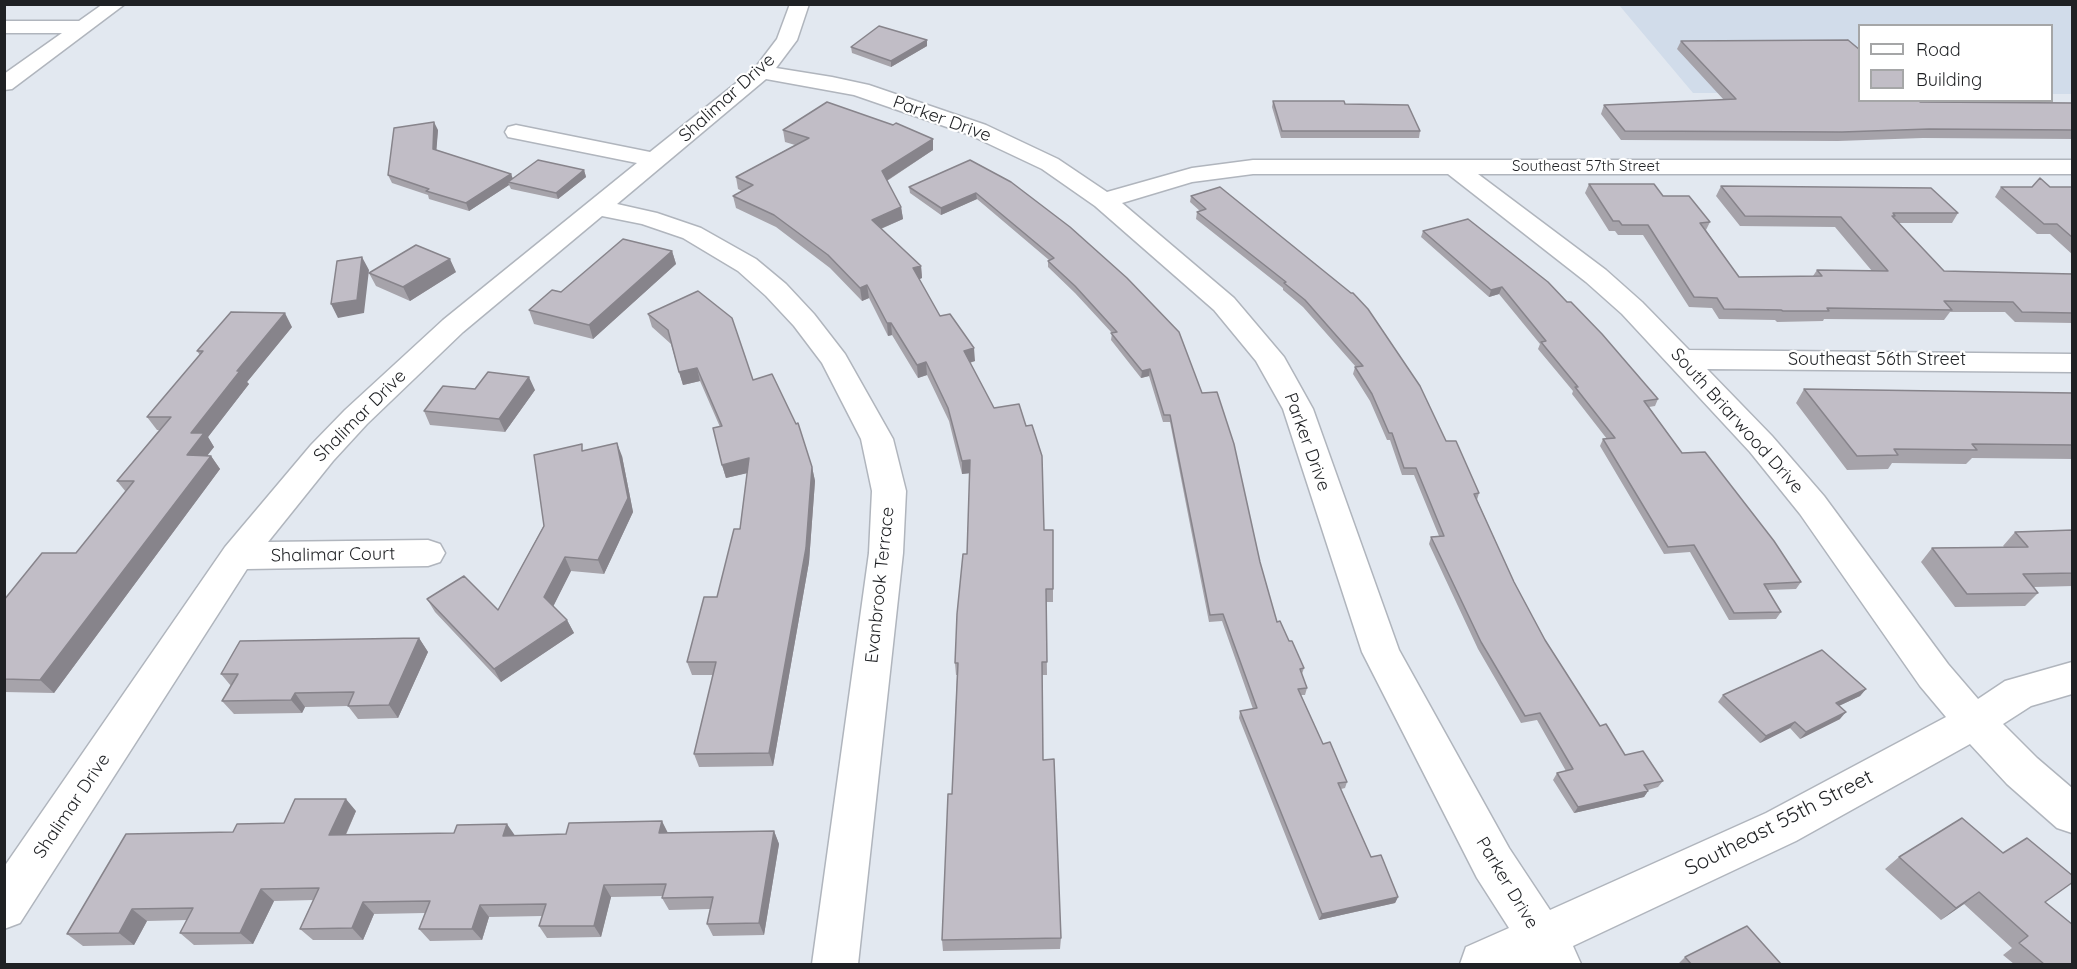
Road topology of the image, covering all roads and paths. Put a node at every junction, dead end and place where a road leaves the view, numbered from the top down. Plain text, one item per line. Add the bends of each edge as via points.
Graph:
1 (116, 4) edge
2 (800, 4) edge
3 (4, 27) edge
4 (85, 27) junction
5 (762, 72) junction
6 (4, 84) edge
7 (516, 132) dead end
8 (656, 160) junction
9 (1452, 166) junction
10 (2073, 167) edge
11 (1104, 201) junction
12 (600, 208) junction
13 (1681, 359) junction
14 (2073, 363) edge
15 (428, 553) dead end
16 (237, 556) junction
17 (2073, 678) edge
18 (1974, 722) junction
19 (2073, 814) edge
20 (4, 908) edge
21 (1549, 952) edge
22 (835, 964) edge
23 (1483, 964) edge

1 - 4 street
2 - 5 street, Shalimar Drive via 787,40
3 - 4 street
4 - 6 street
5 - 8 street, Shalimar Drive
5 - 11 street, Parker Drive via 861,90 978,130 1050,164
7 - 8 street
8 - 12 street, Shalimar Drive
9 - 10 street, Southeast 57th Street
9 - 11 street, Southeast 57th Street via 1277,166 1222,170 1160,183
9 - 13 street, South Briarwood Drive via 1596,276
11 - 21 street, Parker Drive via 1224,304 1269,357 1298,409 1381,652 1493,863
12 - 16 street, Shalimar Drive via 453,326 356,417
12 - 22 street, Evanbrook Terrace via 692,233 747,265 804,320 835,361 878,439 889,491 886,553
13 - 14 street, Southeast 56th Street
13 - 18 street, South Briarwood Drive via 1812,505 1934,675
15 - 16 street, Shalimar Court
16 - 20 street, Shalimar Drive
17 - 18 street, Southeast 55th Street via 2019,693
18 - 19 street, South Briarwood Drive via 2022,771
18 - 21 street, Southeast 55th Street
21 - 23 street, Southeast 55th Street

